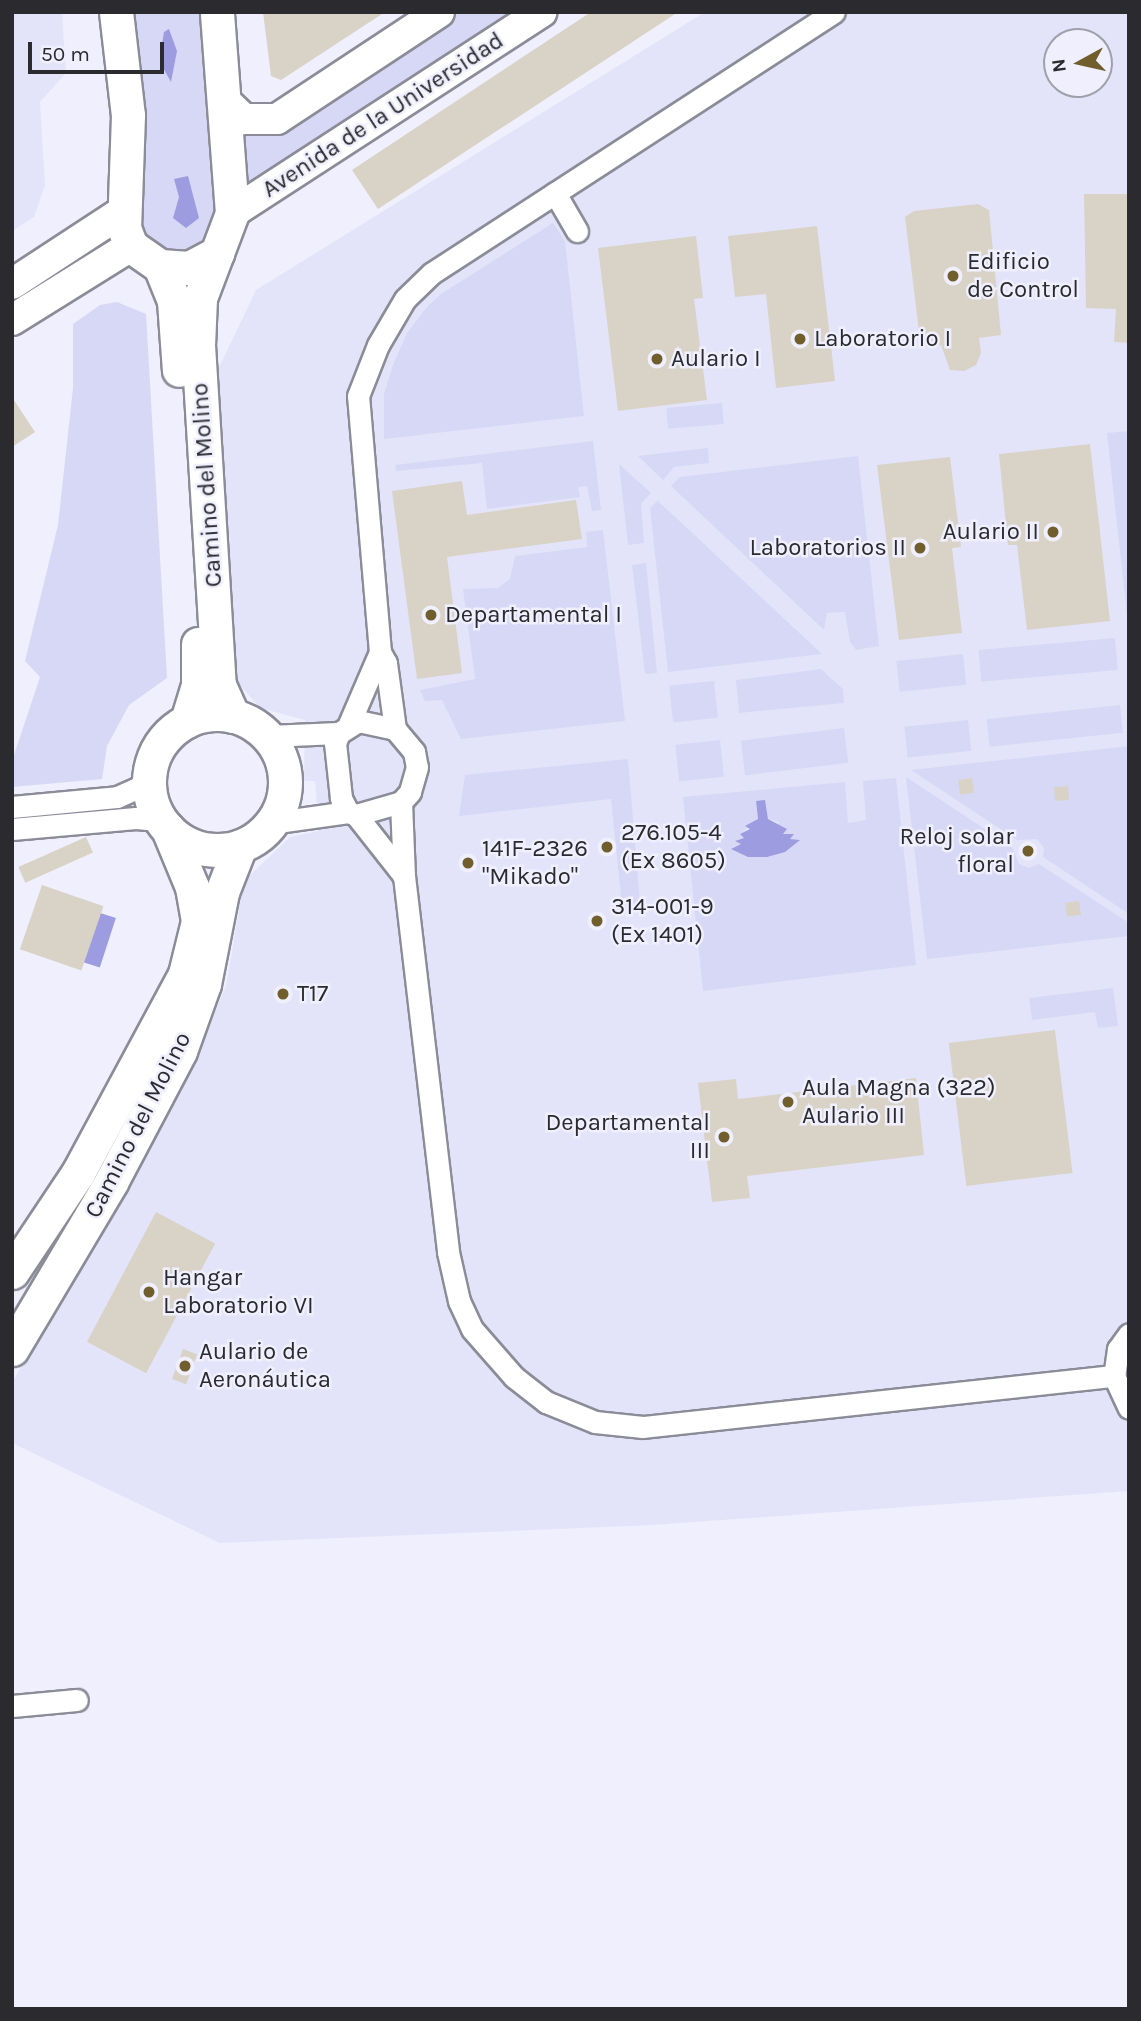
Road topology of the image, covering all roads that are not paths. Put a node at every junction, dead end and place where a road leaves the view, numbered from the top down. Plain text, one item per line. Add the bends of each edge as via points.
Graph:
1 (116, 12) edge
2 (216, 12) edge
3 (439, 12) edge
4 (834, 12) edge
5 (536, 14) edge
6 (223, 99) junction
7 (555, 193) junction
8 (122, 212) junction
9 (232, 214) junction
10 (577, 231) dead end
11 (131, 246) junction
12 (217, 253) junction
13 (160, 266) junction
14 (12, 284) edge
15 (12, 320) edge
16 (380, 652) junction
17 (233, 716) junction
18 (187, 720) junction
19 (344, 729) junction
20 (394, 729) junction
21 (267, 736) junction
22 (149, 775) junction
23 (401, 802) junction
24 (12, 807) edge
25 (352, 813) junction
26 (270, 823) junction
27 (164, 825) junction
28 (12, 829) edge
29 (240, 846) junction
30 (404, 876) junction
31 (12, 1272) edge
32 (1129, 1334) edge
33 (12, 1349) edge
34 (1114, 1376) junction
35 (1129, 1408) edge
36 (77, 1700) dead end
37 (12, 1706) edge

1 - 8 main road via 128,115
2 - 6 main road
3 - 6 main road via 277,119 244,119
4 - 7 street
5 - 9 main road, Avenida de la Universidad
6 - 9 main road
7 - 10 street
7 - 16 street via 432,273 405,299 378,345 358,396
8 - 11 main road
8 - 14 main road
9 - 12 main road, Camino del Molino
11 - 13 main road
11 - 15 main road
12 - 13 main road via 188,268
12 - 17 main road, Camino del Molino via 200,298 198,345 219,685
13 - 18 main road, Camino del Molino via 174,301 195,601 198,686
16 - 19 street
16 - 20 street via 386,663
17 - 18 main road via 210,714
17 - 21 main road
18 - 22 main road via 161,743
19 - 20 street via 358,722
19 - 21 street
19 - 25 street via 335,743 340,784
20 - 23 street via 414,751 417,767 410,792
21 - 26 main road via 284,779 283,795
22 - 24 street via 139,787 117,797
22 - 27 main road via 153,806
23 - 25 street
23 - 30 street
25 - 26 street
25 - 30 street
26 - 29 main road
27 - 28 street via 120,819
27 - 29 main road via 201,848
27 - 31 main road, Camino del Molino via 192,887 198,921 185,974 78,1173
29 - 33 main road, Camino del Molino via 222,892 204,984 180,1051 111,1182
30 - 34 street via 431,1116 459,1301 478,1337 514,1377 546,1402 595,1422 643,1427
32 - 34 street via 1118,1349
34 - 35 street
36 - 37 street

